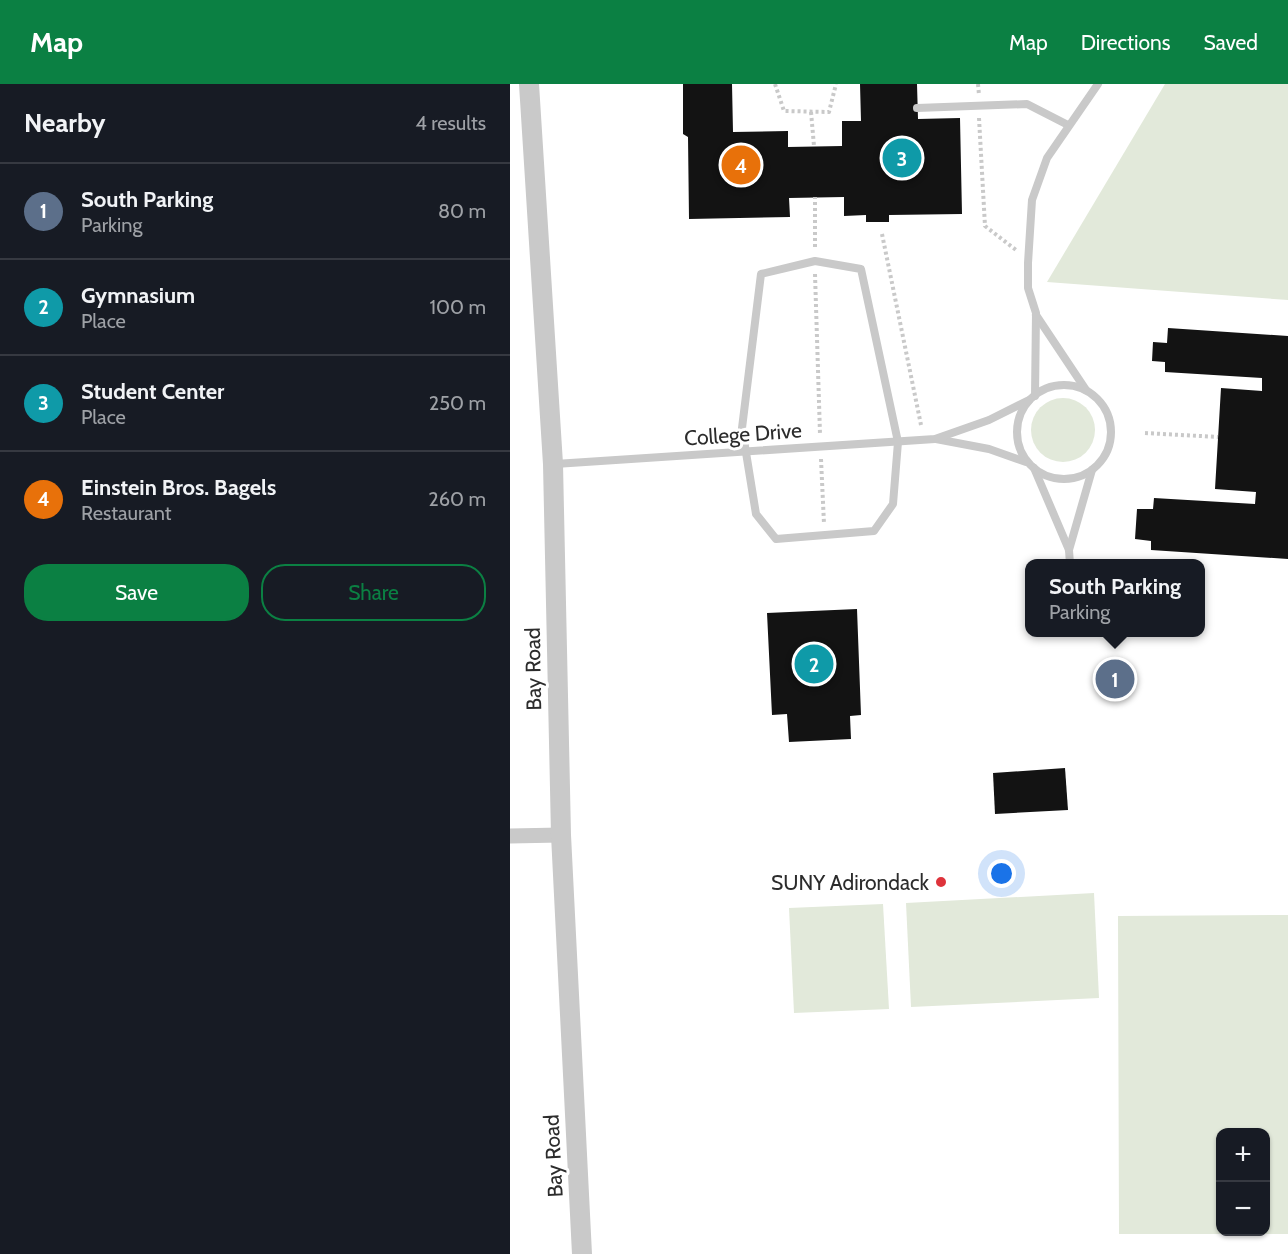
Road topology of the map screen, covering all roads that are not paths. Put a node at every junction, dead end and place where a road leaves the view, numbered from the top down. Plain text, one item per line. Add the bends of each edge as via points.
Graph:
1 (529, 84) edge
2 (1098, 84) edge
3 (917, 108) dead end
4 (1068, 125) junction
5 (1035, 313) junction
6 (1086, 390) junction
7 (1032, 398) junction
8 (935, 439) junction
9 (898, 442) junction
10 (744, 452) junction
11 (553, 464) junction
12 (1031, 465) junction
13 (1092, 470) junction
14 (1069, 550) junction
15 (1070, 559) edge
16 (561, 835) junction
17 (510, 836) edge
18 (582, 1254) edge

1 - 11 street, Bay Road
2 - 4 lane
3 - 4 lane via 1027,104
4 - 5 lane via 1047,158 1032,201 1028,288
5 - 6 lane
5 - 7 lane
6 - 7 lane via 1056,386
6 - 13 lane via 1099,400 1111,428 1110,444
7 - 8 lane via 989,420
7 - 12 lane via 1021,413 1017,428 1018,443
8 - 9 lane, College Drive
8 - 12 lane via 989,449
9 - 10 lane, College Drive
9 - 10 lane via 893,504 874,531 824,537 776,539 756,514
9 - 10 lane via 861,269 815,261 761,274 742,428
10 - 11 lane, College Drive
11 - 16 street, Bay Road
12 - 13 lane via 1047,476 1063,479
12 - 14 lane
13 - 14 lane
14 - 15 lane
16 - 17 street
16 - 18 street, Bay Road

